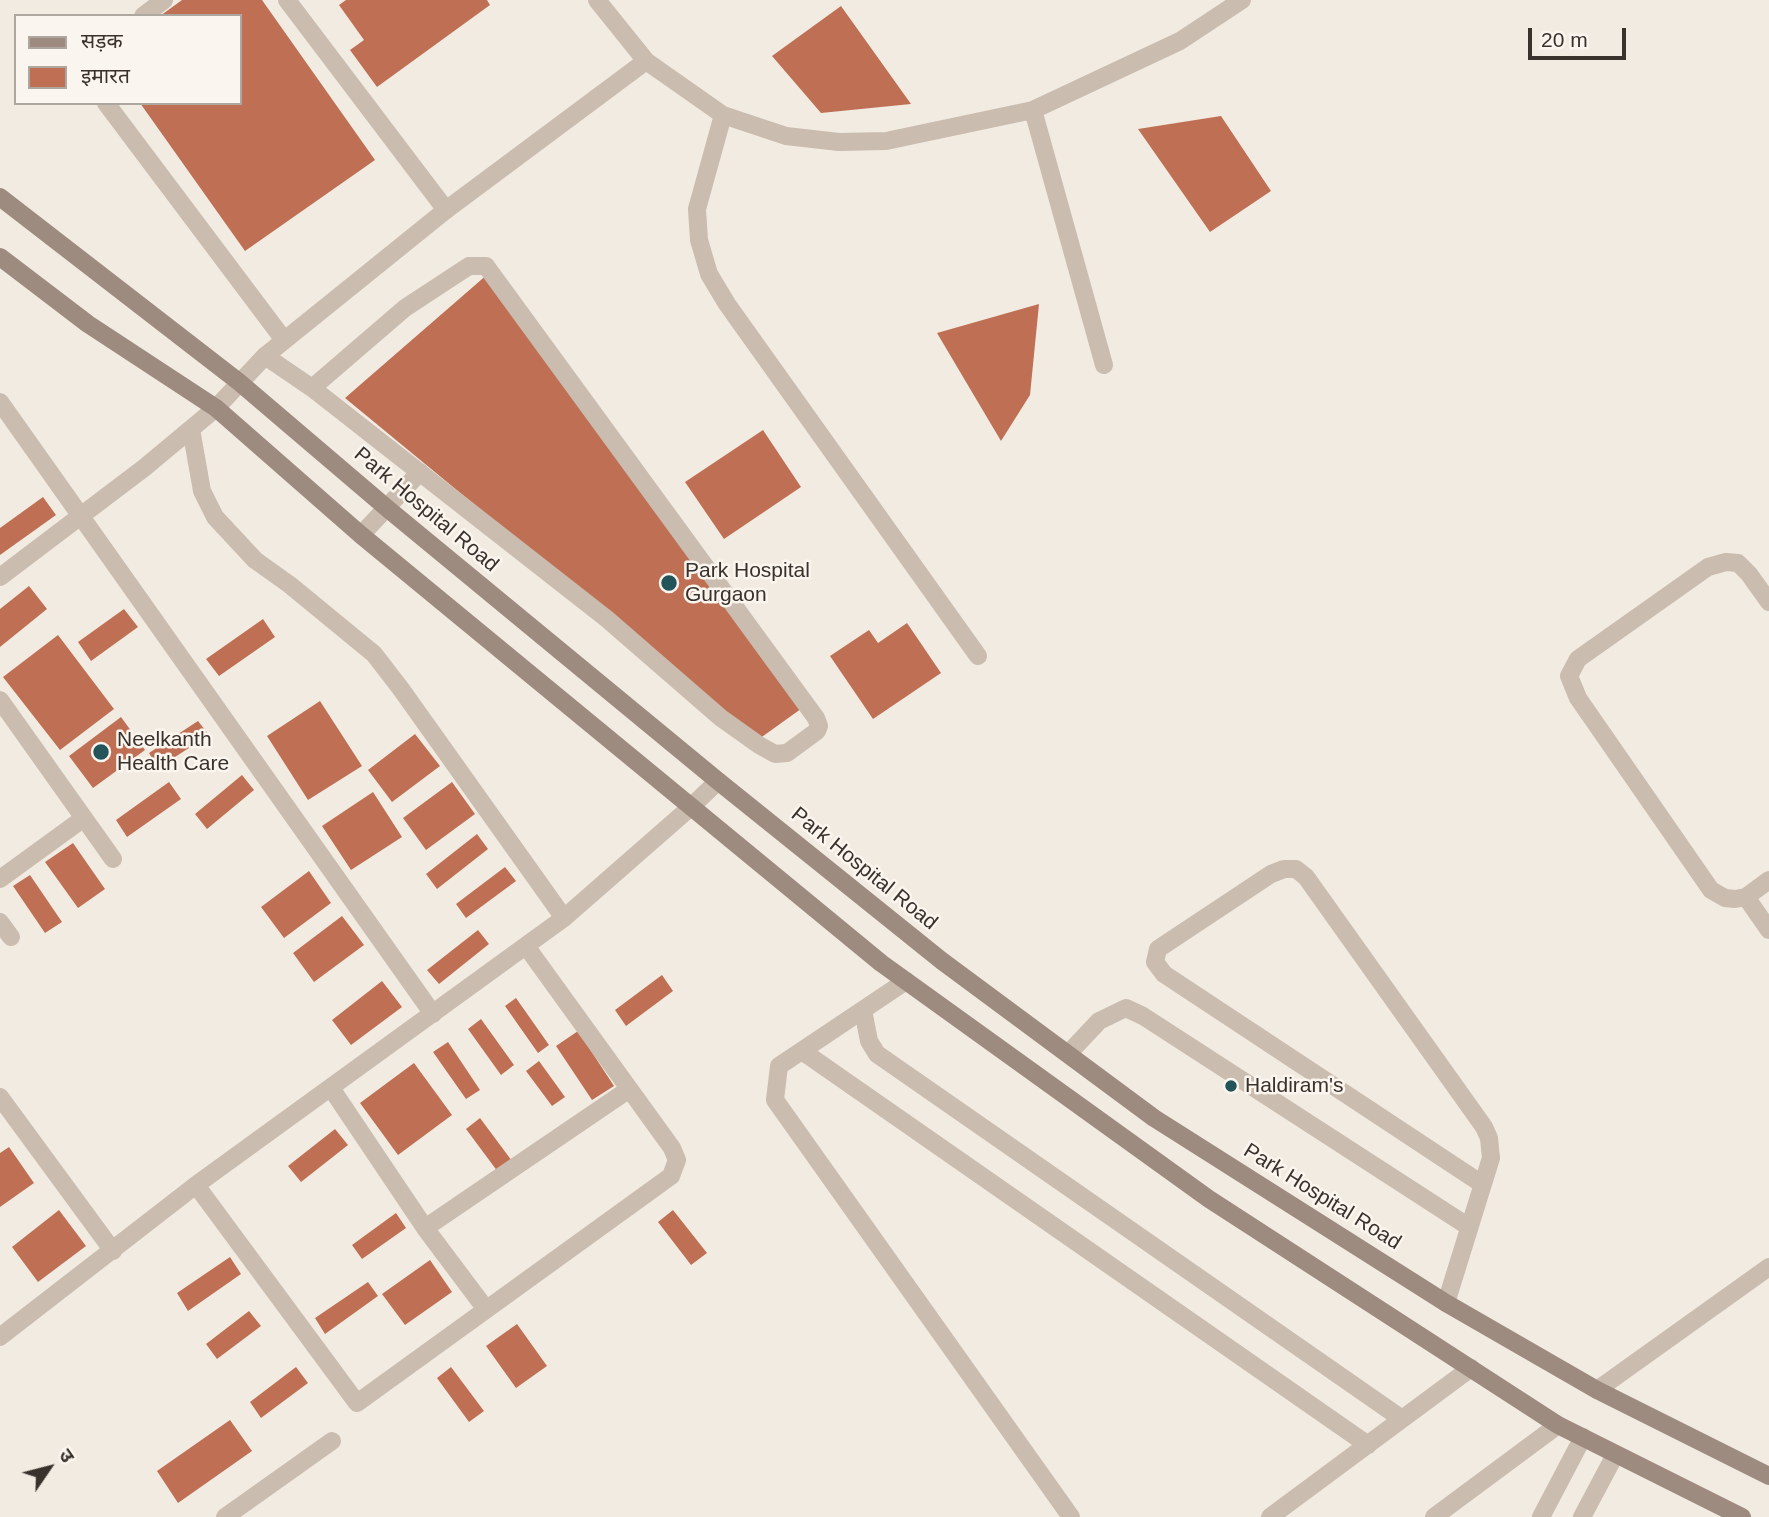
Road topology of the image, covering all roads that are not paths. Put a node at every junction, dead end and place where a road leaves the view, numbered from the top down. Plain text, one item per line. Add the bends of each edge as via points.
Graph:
1 (164, 0) edge
2 (287, 0) edge
3 (597, 0) edge
4 (1242, 0) edge
5 (146, 14) edge
6 (646, 61) junction
7 (108, 105) edge
8 (1034, 110) junction
9 (723, 115) junction
10 (0, 197) edge
11 (446, 210) junction
12 (0, 257) edge
13 (284, 340) junction
14 (264, 356) junction
15 (1104, 365) dead end
16 (239, 382) junction
17 (312, 388) junction
18 (0, 402) edge
19 (216, 408) junction
20 (191, 429) junction
21 (420, 472) junction
22 (388, 509) junction
23 (81, 518) junction
24 (361, 535) junction
25 (0, 577) edge
26 (1769, 602) edge
27 (978, 656) dead end
28 (0, 700) edge
29 (718, 781) junction
30 (692, 806) junction
31 (84, 818) junction
32 (113, 859) dead end
33 (0, 879) edge
34 (1769, 880) edge
35 (1746, 897) junction
36 (564, 918) junction
37 (1769, 930) edge
38 (526, 946) junction
39 (906, 981) junction
40 (863, 1010) junction
41 (433, 1014) junction
42 (802, 1051) junction
43 (1068, 1054) junction
44 (331, 1088) junction
45 (628, 1090) junction
46 (0, 1097) edge
47 (1482, 1184) junction
48 (197, 1185) junction
49 (1469, 1227) junction
50 (425, 1228) junction
51 (113, 1251) junction
52 (1769, 1267) edge
53 (1446, 1303) junction
54 (485, 1308) junction
55 (0, 1337) edge
56 (1471, 1368) junction
57 (1597, 1390) junction
58 (1402, 1419) junction
59 (1558, 1425) junction
60 (1583, 1437) junction
61 (332, 1441) dead end
62 (1368, 1445) junction
63 (1615, 1455) junction
64 (1769, 1476) edge
65 (225, 1517) edge
66 (1072, 1517) edge
67 (1270, 1517) edge
68 (1434, 1517) edge
69 (1541, 1517) edge
70 (1583, 1517) edge
71 (1742, 1517) edge

1 - 5 street
2 - 11 street
3 - 6 street
4 - 8 street via 1180,41
6 - 9 street
6 - 11 street
7 - 13 street
8 - 9 street via 886,141 839,142 786,136
8 - 15 street
9 - 27 street via 697,209 699,240 709,274
10 - 16 main road, Park Hospital Road
11 - 13 street
12 - 19 main road via 88,324
13 - 14 street
14 - 16 street
14 - 17 street
16 - 19 street
16 - 22 main road, Park Hospital Road
17 - 21 street
17 - 21 street via 405,308 469,266 486,266 816,718 817,730 787,753 775,754 759,745
18 - 23 street
19 - 20 street
19 - 24 main road
20 - 23 street
20 - 36 street via 202,491 215,517 255,560 374,654
21 - 22 street
22 - 24 street
22 - 29 main road, Park Hospital Road
23 - 25 street
23 - 41 street
24 - 30 main road
26 - 35 street via 1738,563 1708,567 1578,659 1569,676 1578,698 1711,890 1725,898
28 - 31 street
29 - 30 street
29 - 43 main road, Park Hospital Road via 942,961
30 - 36 street
30 - 39 main road
31 - 32 street
31 - 33 street
34 - 35 street
35 - 37 street
36 - 38 street
38 - 41 street
38 - 45 street
39 - 40 street
39 - 56 main road via 1209,1199
40 - 42 street
40 - 58 street via 869,1041 877,1054
41 - 44 street
42 - 62 street
42 - 66 street via 779,1066 775,1100
43 - 49 street via 1099,1021 1126,1008
43 - 53 main road, Park Hospital Road via 1154,1118
44 - 48 street
44 - 50 street
45 - 50 street
45 - 54 street via 672,1148 677,1160 671,1177
46 - 51 street
47 - 47 street via 1491,1158 1484,1127 1296,869 1271,874 1158,949 1155,962 1164,974
47 - 49 street
48 - 51 street
48 - 54 street via 357,1403
49 - 53 street
50 - 54 street
51 - 55 street
52 - 57 street
53 - 57 main road, Park Hospital Road
56 - 58 street
56 - 59 main road
57 - 64 main road, Park Hospital Road
58 - 62 street
59 - 60 main road
59 - 68 street
60 - 63 main road
60 - 69 street
61 - 65 street
62 - 67 street
63 - 70 street
63 - 71 main road

